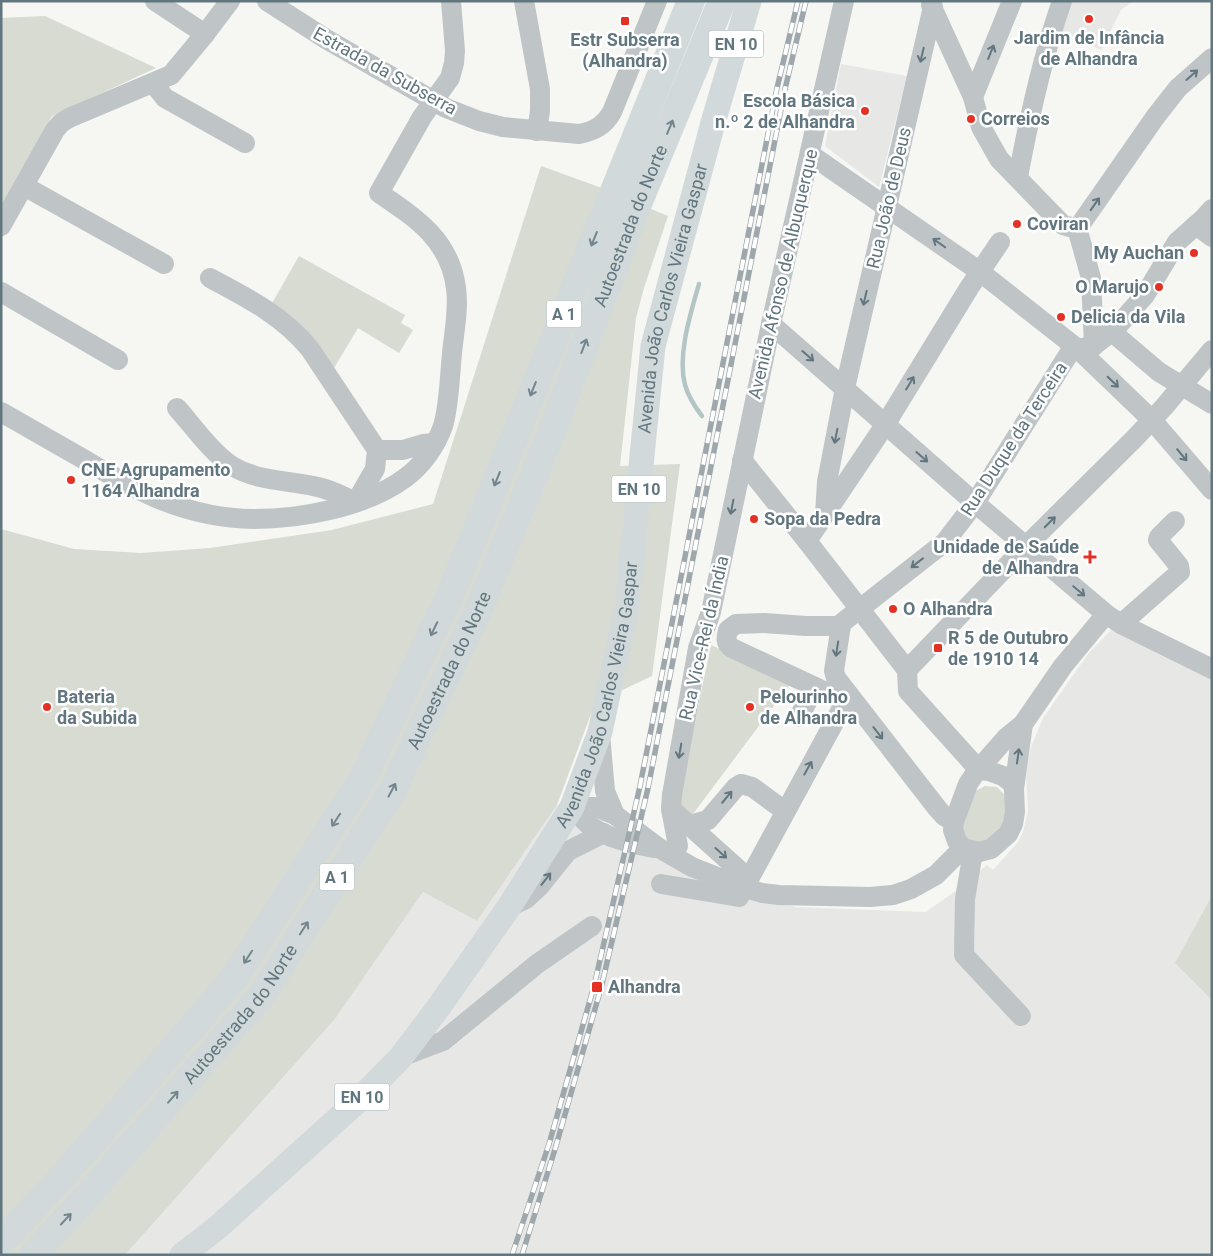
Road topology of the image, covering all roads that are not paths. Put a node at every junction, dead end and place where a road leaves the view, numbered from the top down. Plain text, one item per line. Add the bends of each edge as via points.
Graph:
1 (155, 1) edge
2 (230, 1) edge
3 (267, 1) edge
4 (451, 1) edge
5 (524, 1) edge
6 (657, 1) edge
7 (690, 1) edge
8 (722, 1) edge
9 (749, 1) edge
10 (844, 1) edge
11 (1012, 1) edge
12 (1062, 1) edge
13 (931, 4) edge
14 (206, 34) junction
15 (1212, 58) edge
16 (153, 83) junction
17 (973, 97) junction
18 (433, 102) junction
19 (537, 131) junction
20 (246, 143) dead end
21 (810, 155) junction
22 (1018, 177) junction
23 (24, 186) junction
24 (886, 206) junction
25 (1212, 209) edge
26 (1068, 225) junction
27 (1, 226) edge
28 (1204, 231) edge
29 (1000, 242) dead end
30 (164, 264) dead end
31 (979, 271) junction
32 (210, 278) dead end
33 (1, 292) edge
34 (771, 324) junction
35 (1112, 332) junction
36 (1086, 347) junction
37 (1212, 350) edge
38 (118, 360) dead end
39 (1181, 386) junction
40 (845, 388) junction
41 (1212, 404) edge
42 (177, 408) dead end
43 (1, 412) edge
44 (1152, 420) junction
45 (885, 425) junction
46 (435, 443) junction
47 (377, 450) junction
48 (742, 460) junction
49 (1212, 490) edge
50 (356, 502) junction
51 (975, 503) junction
52 (826, 514) junction
53 (1175, 521) dead end
54 (807, 542) junction
55 (1026, 546) junction
56 (859, 609) junction
57 (1114, 619) junction
58 (841, 626) junction
59 (1212, 669) edge
60 (907, 670) junction
61 (815, 687) junction
62 (847, 698) junction
63 (799, 717) dead end
64 (1023, 724) junction
65 (600, 732) junction
66 (979, 770) junction
67 (1014, 789) junction
68 (671, 809) junction
69 (785, 811) junction
70 (593, 813) junction
71 (954, 822) junction
72 (690, 825) junction
73 (668, 847) junction
74 (968, 850) junction
75 (749, 879) junction
76 (661, 884) dead end
77 (509, 907) junction
78 (592, 926) dead end
79 (1021, 1016) dead end
80 (400, 1058) junction
81 (1, 1242) edge
82 (32, 1255) edge
83 (182, 1255) edge

1 - 14 street
2 - 14 street
3 - 18 street, Estrada da Subserra
4 - 18 street via 454,63 450,78
5 - 19 street via 540,89
6 - 19 street, Estrada da Subserra via 607,120 591,132 579,134
7 -> 81 highway, Autoestrada do Norte / A 1 via 452,591 363,778 235,977 63,1176
82 -> 8 highway, Autoestrada do Norte / A 1 via 261,996 391,793 481,604 548,441 638,204
9 - 65 main road, Avenida João Carlos Vieira Gaspar / EN 10 via 652,346 627,606
10 - 21 street, Avenida Afonso de Albuquerque
17 -> 11 street
12 - 22 street via 1029,116
13 - 17 street
13 -> 24 street, Rua João de Deus
14 - 16 street via 171,75
26 -> 15 street via 1080,225 1178,88
16 - 20 street via 166,98
16 - 23 street via 61,123
17 - 22 street via 981,127 995,152
18 - 19 street, Estrada da Subserra via 479,121
18 - 46 street via 379,193 432,233 452,267 456,289 450,382 443,424
21 - 24 street
21 - 34 street, Avenida Afonso de Albuquerque
22 - 26 street
23 - 27 street
23 - 30 street
31 -> 24 street
24 -> 40 street, Rua João de Deus
25 - 28 street, Rua Duque da Terceira
26 - 36 street via 1091,278
28 - 35 street, Rua Duque da Terceira via 1177,242 1144,295
29 - 31 street
31 - 36 street
45 -> 31 street
32 - 47 street via 259,304 298,334
33 - 38 street
34 -> 40 street
34 - 48 street, Avenida Afonso de Albuquerque
35 - 36 street, Rua Duque da Terceira
35 - 39 street via 1159,372
36 -> 44 street
36 - 51 street, Rua Duque da Terceira via 1073,350 1068,356
37 - 39 street
39 - 41 street
39 - 44 street
40 - 45 street
40 -> 52 street, Rua João de Deus via 827,482
42 - 50 street via 232,466 268,480 324,488
43 - 50 street via 132,488 188,510 268,518 312,514
44 -> 49 street
55 -> 44 street
45 -> 51 street
45 - 52 street
46 - 47 street via 403,450
46 - 50 street via 406,477
47 - 50 street via 375,469
48 - 54 street
48 -> 68 street, Rua Vice-Rei da Índia via 711,612 698,648
51 - 55 street
51 -> 56 street, Rua Duque da Terceira via 945,542
52 - 54 street
53 - 57 street via 1158,540 1179,566 1179,573
54 - 56 street
55 -> 57 street
55 - 60 street
56 - 58 street, Rua Duque da Terceira
56 - 60 street
57 - 59 street
57 - 64 street via 1063,666
58 - 61 street via 764,623 736,624 728,630 727,643 732,648
58 -> 62 street via 834,671
60 - 66 street via 908,691
61 - 62 street
61 - 63 street
69 -> 62 street
62 -> 71 street via 936,808
64 - 66 street via 1007,737
67 -> 64 street
65 - 70 main road, Avenida João Carlos Vieira Gaspar / EN 10
65 - 70 street
66 - 67 street via 1003,776
66 - 71 street via 968,784
67 - 74 street via 1015,815 1008,834 992,849 984,852
68 - 72 street
68 - 73 street, Rua Vice-Rei da Índia
72 -> 69 street via 708,820 741,784 752,787
69 - 75 street
70 - 73 street via 615,814
70 - 73 street via 641,846
70 - 77 main road, Avenida João Carlos Vieira Gaspar / EN 10
77 -> 70 street via 539,888 568,851 577,845
71 - 74 street via 955,837
72 -> 75 street
73 - 74 street via 692,867 745,888 779,895 837,897 883,896 911,889 936,875
74 - 79 street via 964,955
75 - 76 street via 739,897
77 - 80 main road, Avenida João Carlos Vieira Gaspar / EN 10
78 - 80 street via 537,964 443,1041
80 - 83 main road, Avenida João Carlos Vieira Gaspar / EN 10 via 361,1098 218,1227

